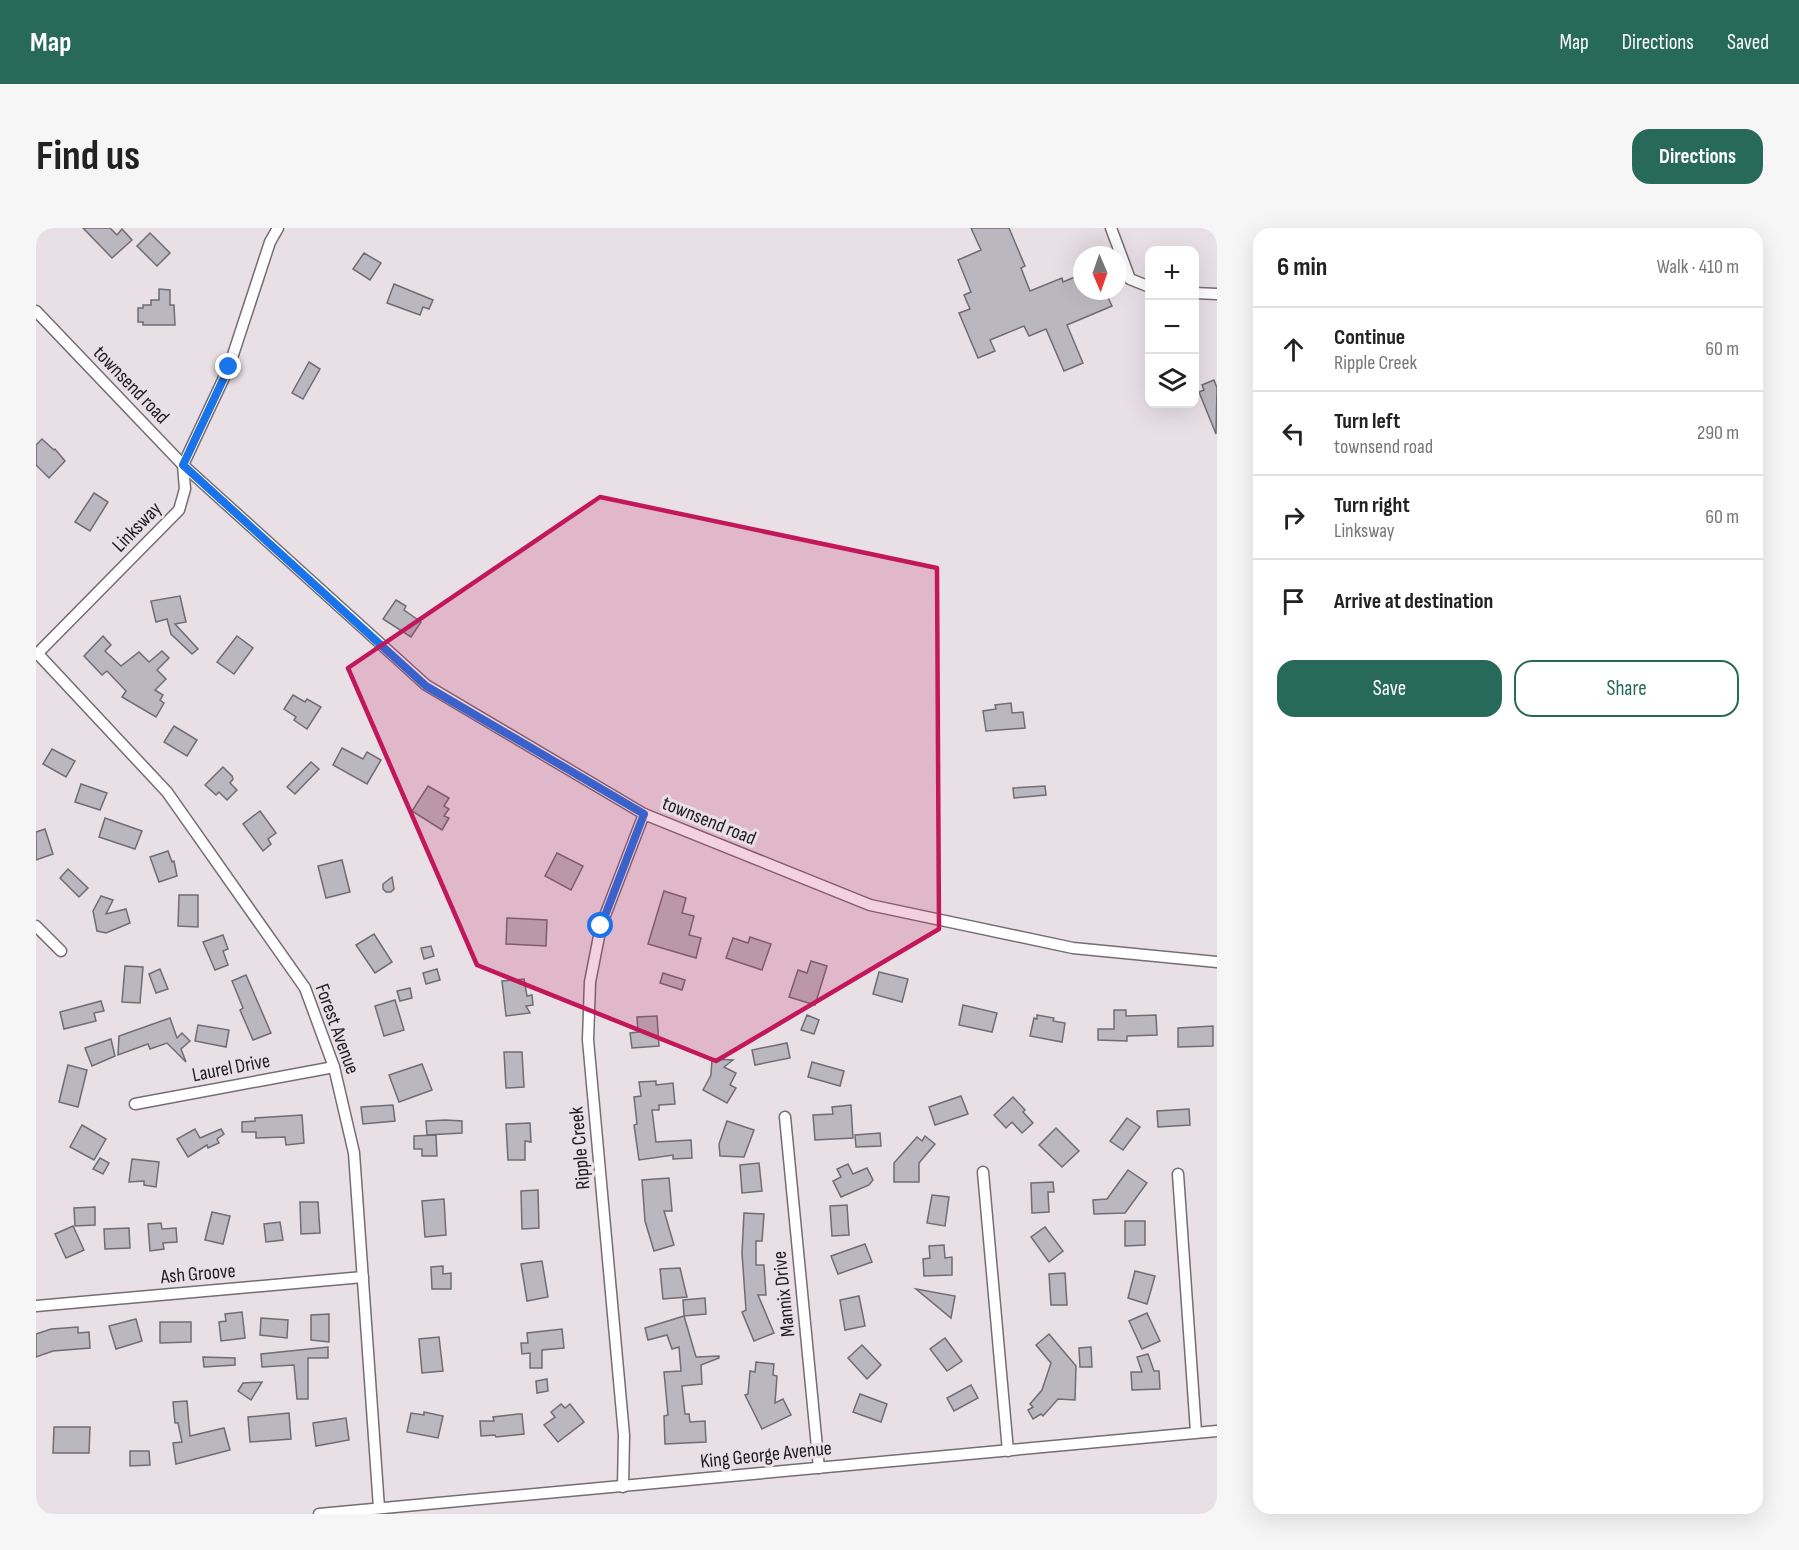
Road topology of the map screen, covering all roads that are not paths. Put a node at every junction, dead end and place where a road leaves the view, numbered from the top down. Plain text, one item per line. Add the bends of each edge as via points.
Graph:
1 (278, 228) edge
2 (1111, 228) edge
3 (1145, 285) edge
4 (1199, 293) edge
5 (1217, 294) edge
6 (36, 311) edge
7 (183, 465) junction
8 (37, 654) edge
9 (644, 814) junction
10 (36, 926) edge
11 (60, 951) dead end
12 (1217, 962) edge
13 (334, 1067) junction
14 (135, 1104) dead end
15 (785, 1117) dead end
16 (983, 1172) dead end
17 (1178, 1174) dead end
18 (363, 1277) junction
19 (36, 1306) edge
20 (1217, 1431) edge
21 (1196, 1432) junction
22 (1008, 1451) junction
23 (819, 1467) junction
24 (624, 1487) junction
25 (379, 1508) junction
26 (319, 1514) edge

1 - 7 street, Linksway via 229,367
2 - 3 street via 1130,279
4 - 5 street
6 - 7 street, townsend road
7 - 8 street, Linksway via 186,489 179,510
7 - 9 street, townsend road via 426,686
8 - 13 street, Forest Avenue via 167,792 305,988
9 - 12 street, townsend road via 870,905 1073,948
9 - 24 street, Ripple Creek via 601,926 590,982 588,1040 624,1435
10 - 11 street
13 - 14 street, Laurel Drive
13 - 18 street, Forest Avenue via 354,1152
15 - 23 street, Mannix Drive
16 - 22 street
17 - 21 street
18 - 19 street, Ash Groove
18 - 25 street, Forest Avenue
20 - 21 street, King George Avenue
21 - 22 street, King George Avenue
22 - 23 street, King George Avenue
23 - 24 street, King George Avenue
24 - 25 street, King George Avenue
25 - 26 street, King George Avenue

